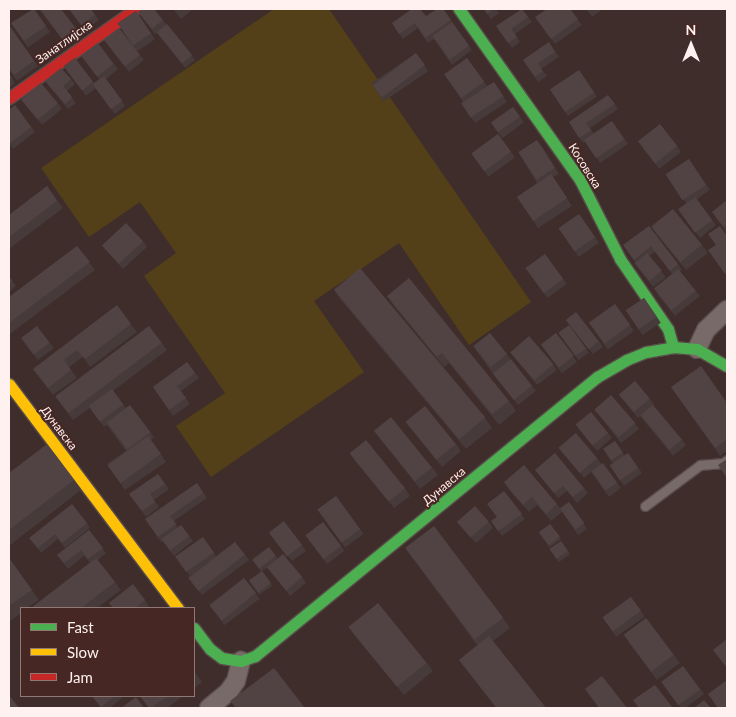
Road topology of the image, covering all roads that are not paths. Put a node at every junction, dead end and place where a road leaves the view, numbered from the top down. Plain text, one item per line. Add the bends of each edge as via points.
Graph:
1 (135, 9) edge
2 (459, 9) edge
3 (9, 98) edge
4 (727, 310) edge
5 (673, 347) junction
6 (697, 349) junction
7 (727, 366) edge
8 (9, 384) edge
9 (727, 460) edge
10 (645, 506) dead end
11 (177, 607) edge
12 (195, 629) edge
13 (241, 661) junction
14 (208, 708) edge

1 - 3 main road, Занатлијска
2 - 5 main road, Косовска via 580,180 620,259 668,329
4 - 6 street via 706,330
5 - 6 main road, Дунавска
5 - 13 main road, Дунавска via 646,352 597,377 266,650
6 - 7 main road, Дунавска
8 - 11 main road, Дунавска
9 - 10 lane via 700,465
12 - 13 main road via 216,654 228,660
13 - 14 street via 236,681 229,691

